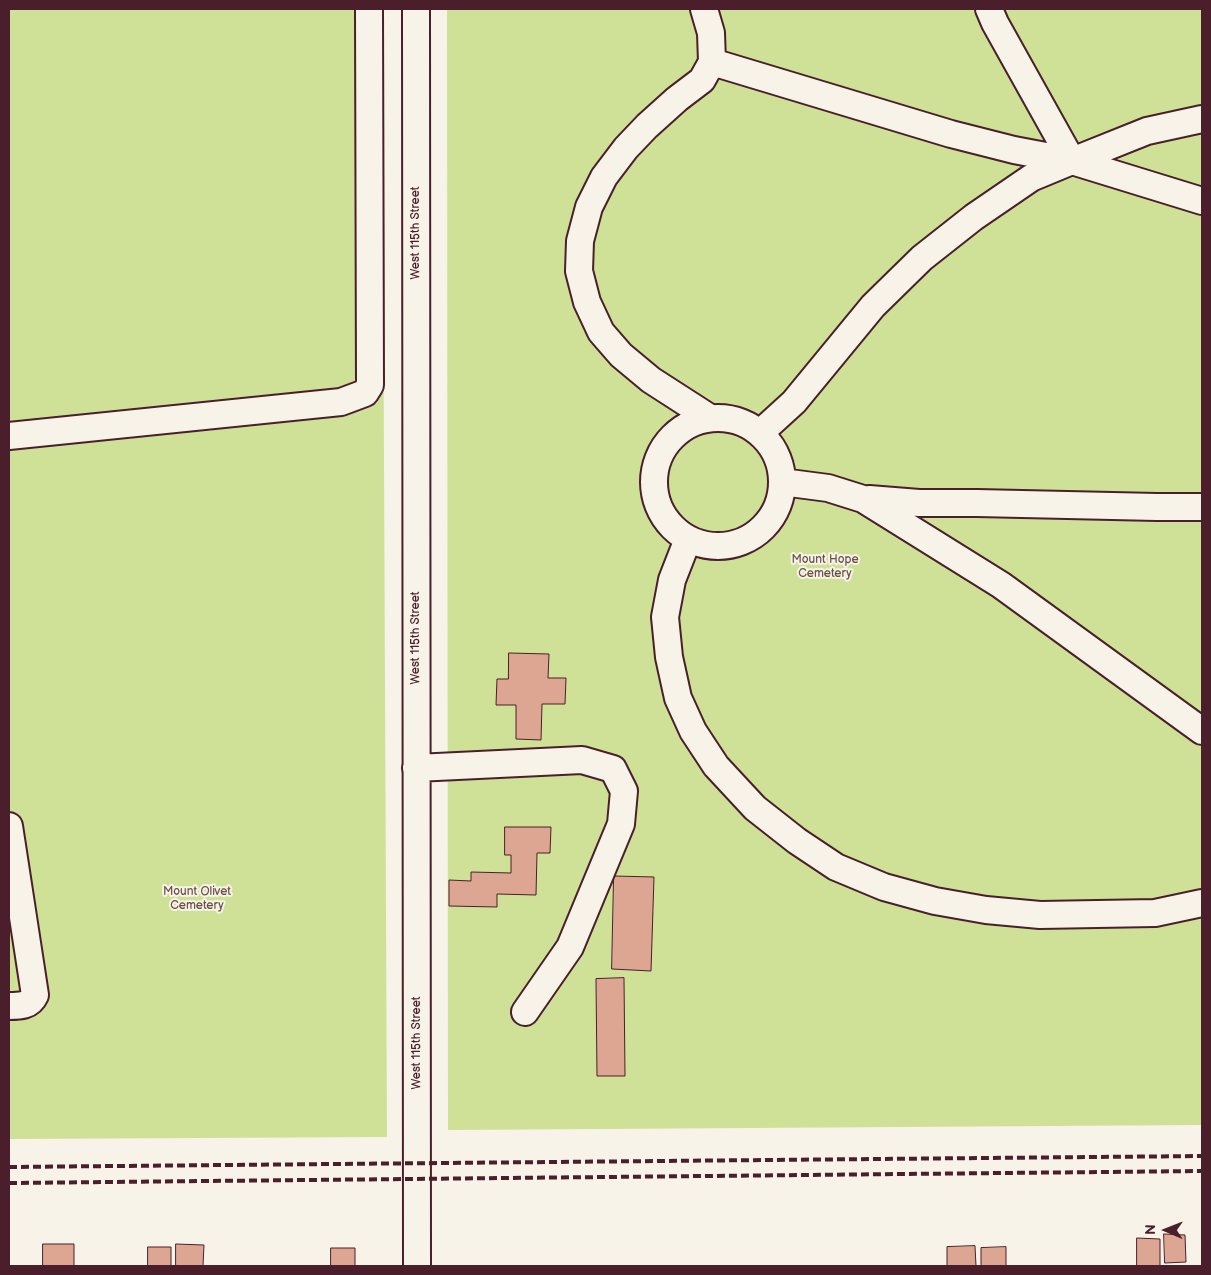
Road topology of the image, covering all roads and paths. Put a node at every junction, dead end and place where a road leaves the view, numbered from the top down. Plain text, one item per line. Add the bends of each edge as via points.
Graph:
1 (369, 9) edge
2 (416, 9) edge
3 (704, 9) edge
4 (989, 9) edge
5 (712, 62) junction
6 (1202, 119) edge
7 (1072, 161) junction
8 (1202, 201) edge
9 (710, 418) junction
10 (760, 433) junction
11 (9, 436) edge
12 (782, 482) junction
13 (863, 498) junction
14 (1202, 507) edge
15 (688, 539) junction
16 (1202, 731) edge
17 (416, 768) junction
18 (9, 826) edge
19 (11, 860) edge
20 (1202, 903) edge
21 (9, 1006) edge
22 (525, 1012) dead end
23 (416, 1266) edge

1 - 11 street via 370,385 365,393 342,402
2 - 17 street, West 115th Street
3 - 5 street via 712,33
4 - 7 street
5 - 7 street via 951,134
5 - 9 street via 702,80 647,126 604,177 589,207 580,241 579,271 587,302 601,332 621,355 651,380
6 - 7 street via 1148,131
7 - 8 street
7 - 10 street via 1031,178 922,258 873,306 794,402
9 - 10 street via 728,418
9 - 15 street via 691,424 674,435 654,470 654,491 660,510 672,527
10 - 12 street via 772,447
12 - 13 street via 828,488
12 - 15 street via 778,504 767,522 751,537 731,545 709,546
13 - 14 street via 919,503
13 - 16 street via 1001,585
15 - 20 street via 672,580 665,617 678,698 693,731 716,766 755,808 797,841 836,867 884,887 986,910 1040,915 1155,913
17 - 22 street via 582,760 613,769 624,791 622,824 570,947
17 - 23 street, West 115th Street
18 - 19 street
19 - 21 street via 35,995 24,1005

